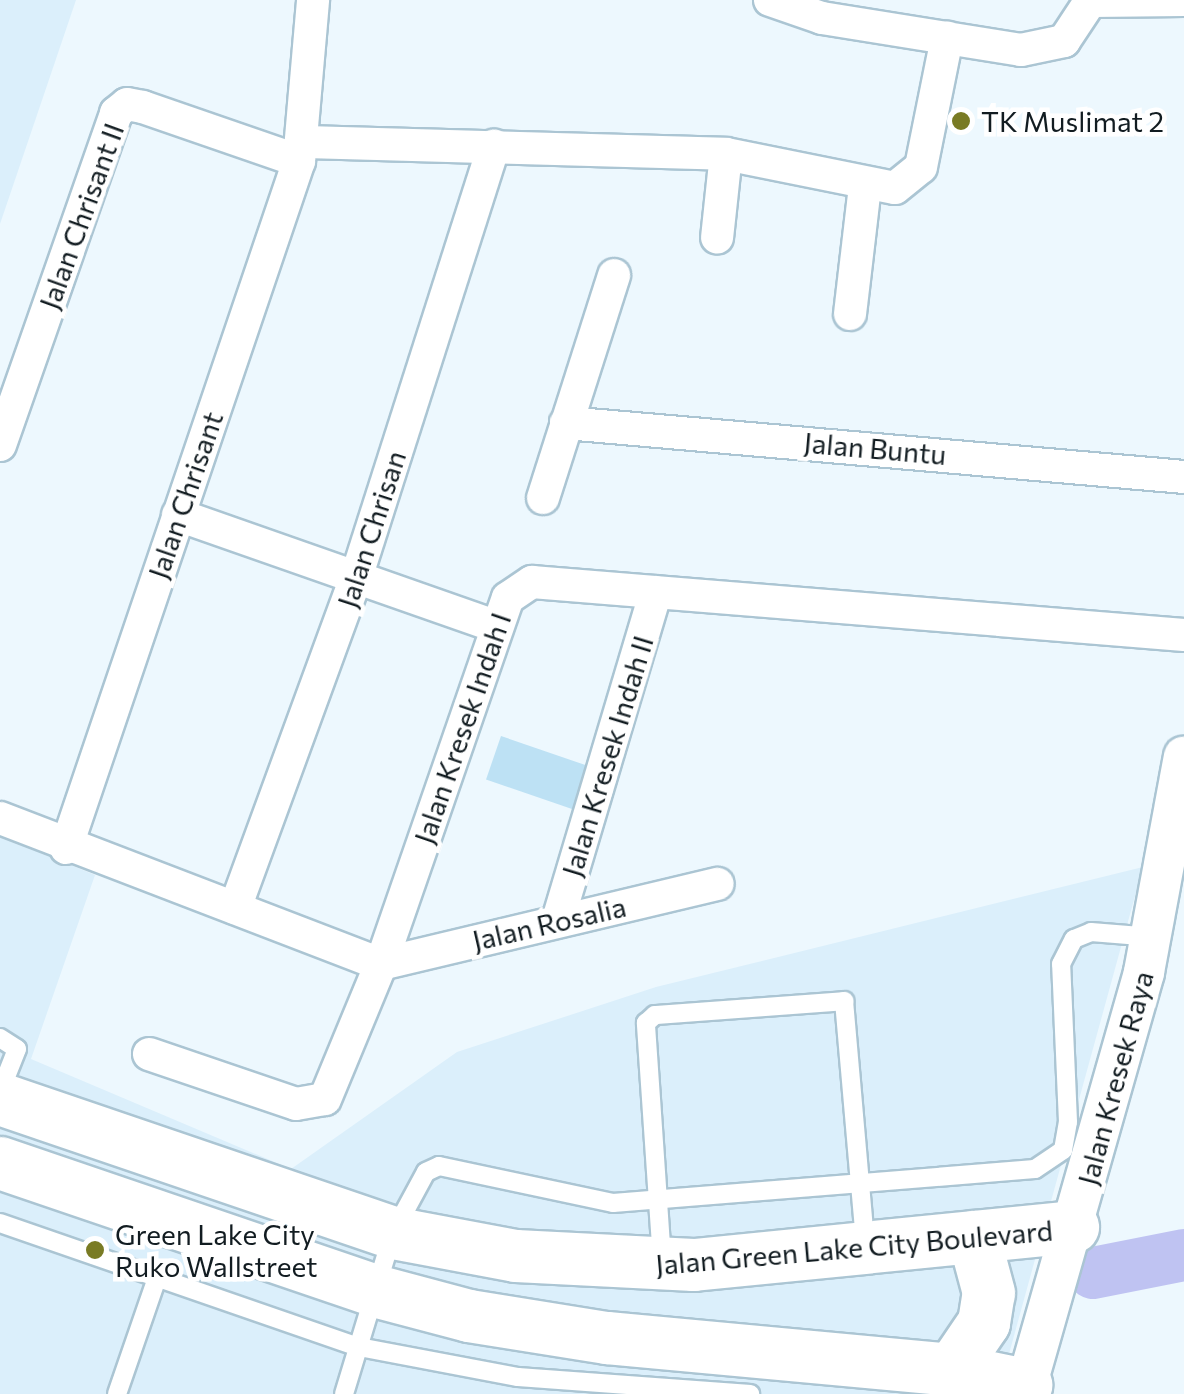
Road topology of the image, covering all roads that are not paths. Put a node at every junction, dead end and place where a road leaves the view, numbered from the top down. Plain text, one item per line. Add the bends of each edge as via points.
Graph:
1 (313, 0) edge
2 (770, 0) edge
3 (1184, 0) edge
4 (1091, 1) edge
5 (874, 12) edge
6 (947, 38) junction
7 (494, 145) junction
8 (302, 151) junction
9 (726, 154) junction
10 (866, 186) junction
11 (717, 238) dead end
12 (614, 275) dead end
13 (850, 314) dead end
14 (566, 423) junction
15 (0, 445) edge
16 (1184, 476) edge
17 (543, 498) dead end
18 (178, 515) junction
19 (356, 578) junction
20 (656, 592) junction
21 (497, 627) junction
22 (1184, 635) edge
23 (1184, 757) edge
24 (0, 818) edge
25 (66, 848) junction
26 (718, 884) dead end
27 (235, 908) junction
28 (558, 920) junction
29 (1153, 937) junction
30 (381, 964) junction
31 (0, 1038) edge
32 (149, 1054) dead end
33 (0, 1096) edge
34 (0, 1163) edge
35 (861, 1187) junction
36 (658, 1201) junction
37 (0, 1223) edge
38 (1074, 1228) junction
39 (393, 1233) junction
40 (974, 1236) junction
41 (866, 1248) junction
42 (745, 1262) junction
43 (662, 1266) junction
44 (157, 1278) junction
45 (375, 1292) junction
46 (359, 1346) junction
47 (952, 1370) junction
48 (731, 1375) edge
49 (517, 1386) edge
50 (1025, 1390) edge
51 (118, 1394) edge
52 (344, 1394) edge

1 - 8 street, Jalan Chrisant
2 - 5 street via 822,18
3 - 4 street
4 - 6 street via 1064,40 1046,48
5 - 6 street
6 - 10 street via 922,166 889,191
7 - 8 street
7 - 9 street
7 - 19 street, Jalan Chrisan
8 - 15 street, Jalan Chrisant II via 143,106 127,104 116,113
8 - 18 street, Jalan Chrisant
9 - 10 street
9 - 11 street
10 - 13 street
12 - 14 street
14 - 16 street, Jalan Buntu
14 - 17 street
18 - 19 street
18 - 25 street, Jalan Chrisant
19 - 21 street
19 - 27 street, Jalan Chrisan
20 - 21 street, Jalan Kresek Indah I via 532,582 508,598
20 - 22 street, Jalan Kresek Indah I
20 - 28 street, Jalan Kresek Indah II
21 - 30 street, Jalan Kresek Indah I
23 - 29 street, Jalan Kresek Raya
24 - 25 street
25 - 27 street
26 - 28 street, Jalan Rosalia
27 - 30 street
28 - 30 street, Jalan Rosalia
29 - 35 lane via 1090,932 1074,940 1060,964 1068,1122 1063,1150 1036,1169
29 - 38 street, Jalan Kresek Raya
30 - 32 street, Jalan Kresek Indah I via 325,1099 314,1106
31 - 33 lane via 17,1049
33 - 39 main road, Jalan Green Lake City Boulevard
34 - 45 main road
35 - 36 lane
35 - 36 lane via 846,1005 838,999 646,1020
35 - 41 lane
36 - 39 lane via 613,1203 439,1166 426,1172
36 - 43 lane
37 - 44 lane
38 - 40 main road, Jalan Green Lake City Boulevard
38 - 50 street, Jalan Kresek Raya
39 - 43 main road, Jalan Green Lake City Boulevard via 516,1256
39 - 45 lane
40 - 41 main road, Jalan Green Lake City Boulevard
40 - 47 main road via 989,1293 984,1323
41 - 42 main road, Jalan Green Lake City Boulevard
42 - 43 main road, Jalan Green Lake City Boulevard
42 - 48 main road via 724,1304
44 - 46 lane
44 - 51 lane
45 - 46 lane
45 - 48 main road
46 - 49 lane
46 - 52 lane
47 - 48 main road
47 - 50 main road
48 - 49 lane

